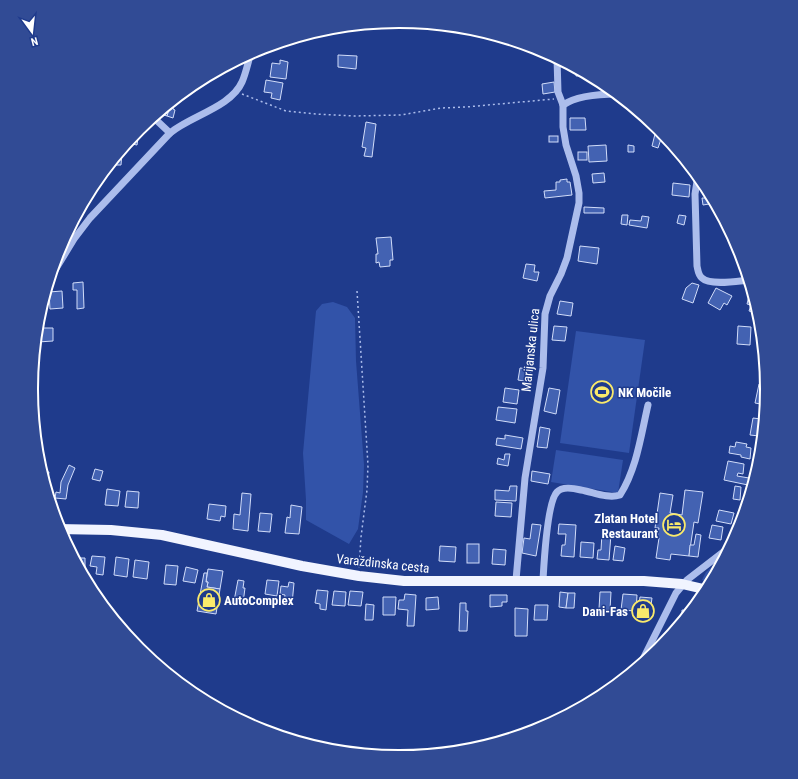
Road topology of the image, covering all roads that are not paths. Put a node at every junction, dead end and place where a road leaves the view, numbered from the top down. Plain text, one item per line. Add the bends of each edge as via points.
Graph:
1 (249, 61) edge
2 (558, 64) edge
3 (607, 94) edge
4 (561, 102) junction
5 (157, 121) edge
6 (170, 133) junction
7 (697, 184) edge
8 (63, 256) edge
9 (743, 280) edge
10 (648, 405) dead end
11 (66, 529) edge
12 (720, 554) edge
13 (516, 580) junction
14 (543, 580) junction
15 (682, 584) junction
16 (701, 588) edge
17 (646, 653) edge

1 - 6 street via 242,83 236,91 221,104
2 - 4 street, Marijanska ulica
3 - 4 street
4 - 13 street, Marijanska ulica via 566,145 576,176 579,203 561,274 544,314 543,368 525,478
5 - 6 street
6 - 8 street via 90,218
7 - 9 street via 697,266 701,278 710,282
10 - 14 street via 636,455 620,495 612,496 565,488 558,490 553,498
11 - 13 main road, Varaždinska cesta via 162,535 359,576 425,582
12 - 15 street
13 - 14 main road, Varaždinska cesta
14 - 15 main road, Varaždinska cesta
15 - 16 main road, Varaždinska cesta
15 - 17 street

